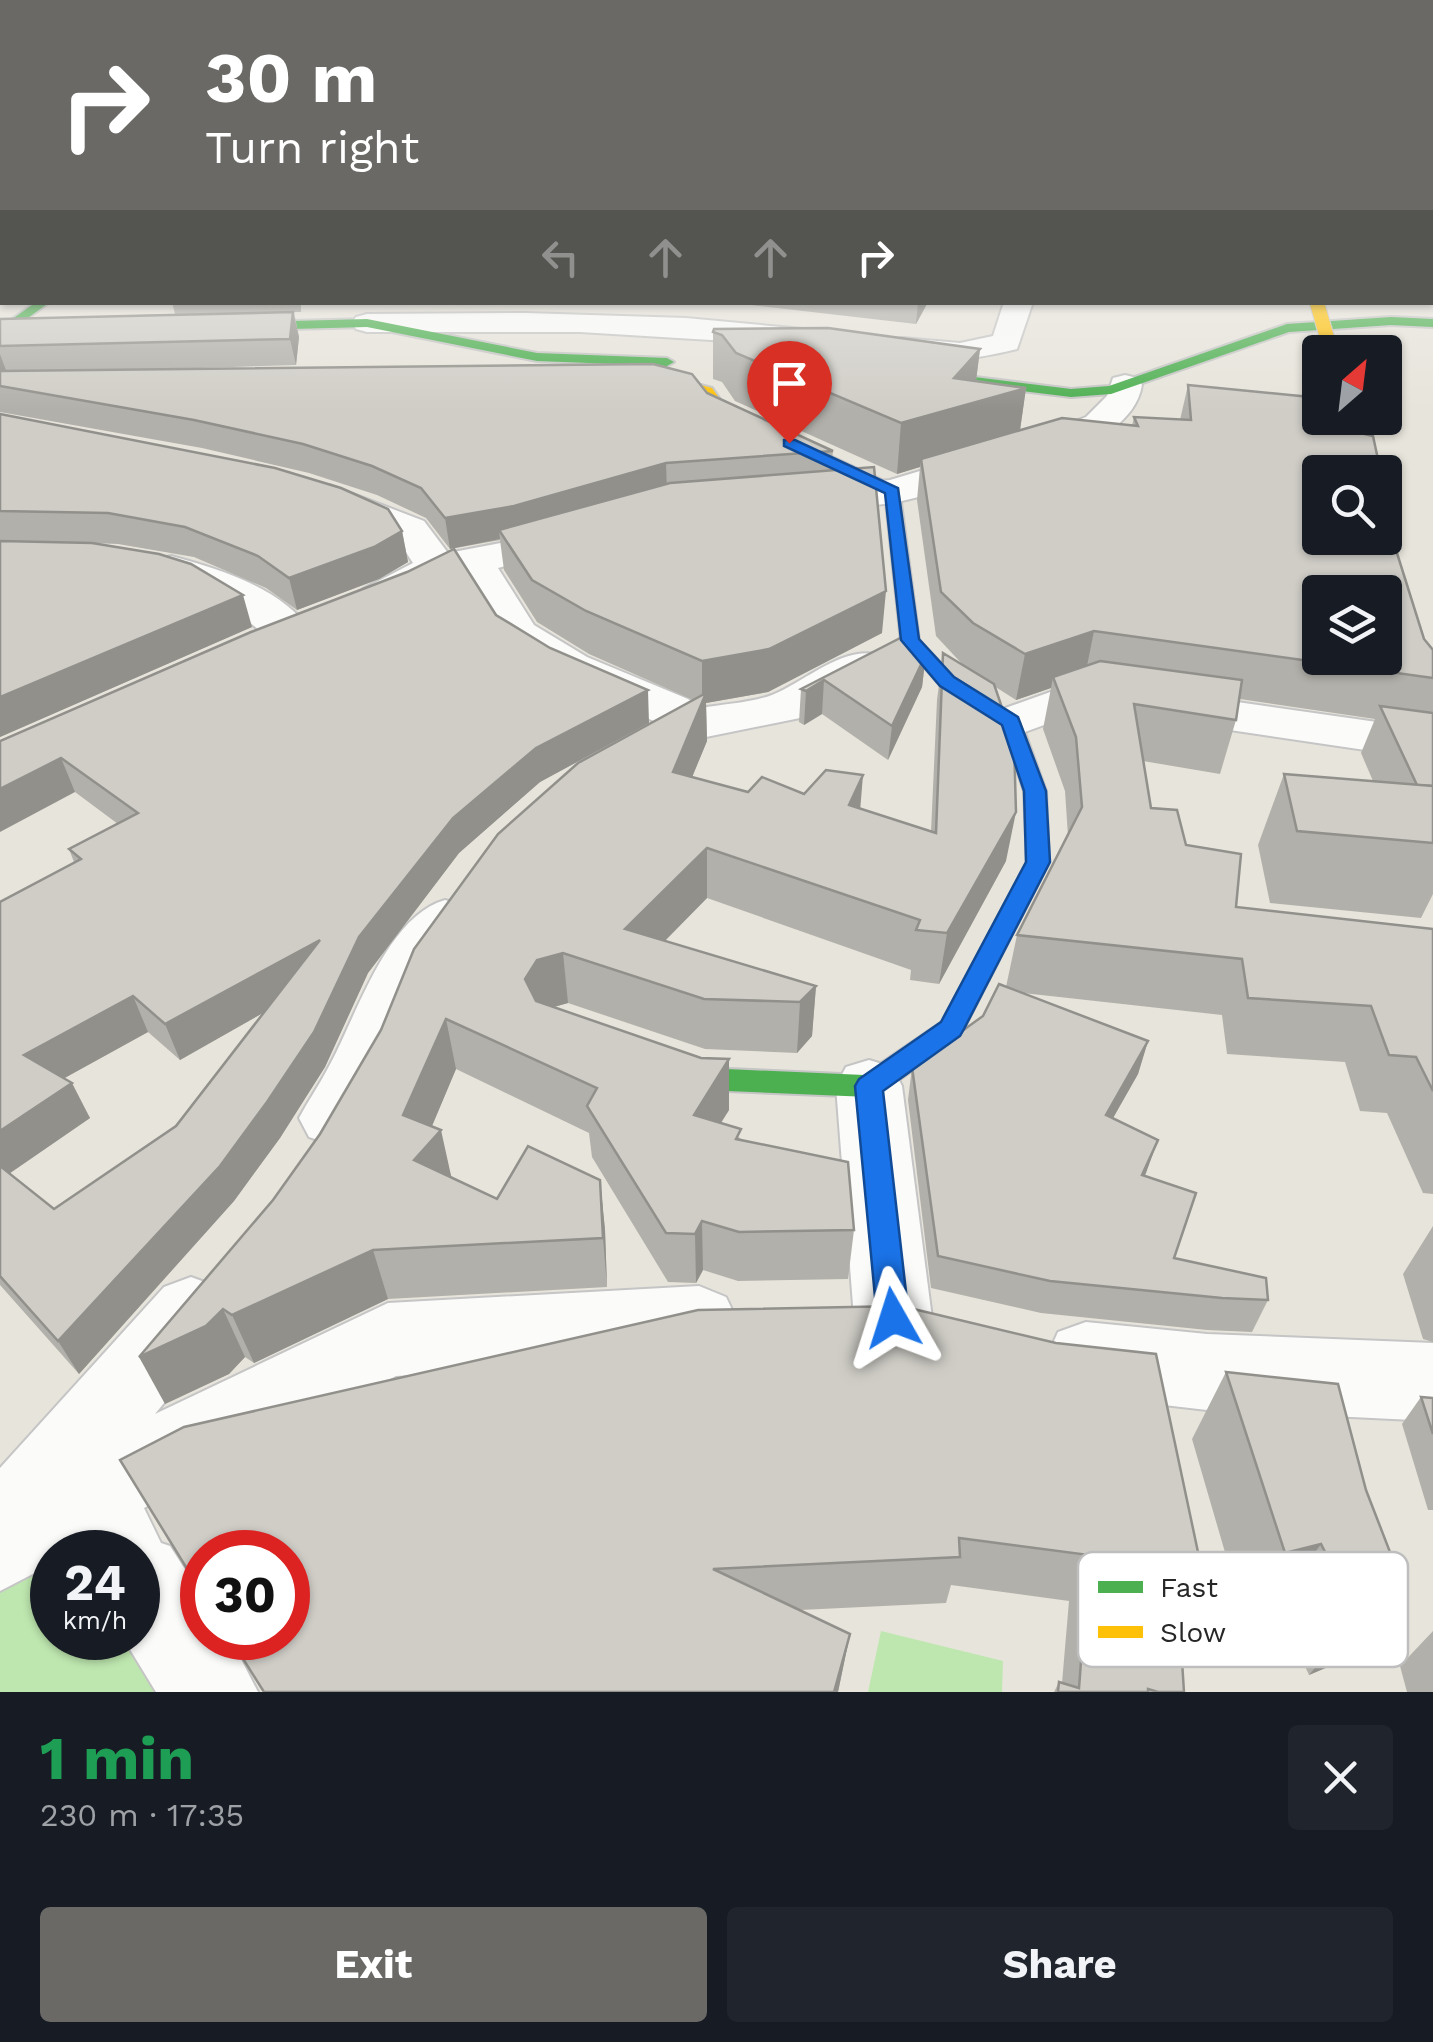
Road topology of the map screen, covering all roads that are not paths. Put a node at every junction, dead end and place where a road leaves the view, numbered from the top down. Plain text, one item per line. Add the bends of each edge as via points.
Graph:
1 (40, 305) edge
2 (1018, 305) edge
3 (1318, 305) edge
4 (367, 322) junction
5 (1433, 323) edge
6 (195, 328) edge
7 (42, 332) edge
8 (2, 333) edge
9 (1327, 335) edge
10 (829, 340) edge
11 (866, 344) edge
12 (687, 362) dead end
13 (914, 374) edge
14 (518, 378) edge
15 (1124, 385) junction
16 (295, 486) edge
17 (892, 491) junction
18 (798, 498) edge
19 (612, 523) edge
20 (128, 559) edge
21 (454, 564) junction
22 (319, 621) junction
23 (910, 640) junction
24 (242, 651) edge
25 (1011, 722) junction
26 (691, 725) junction
27 (1433, 745) edge
28 (594, 779) edge
29 (471, 883) edge
30 (635, 1055) edge
31 (869, 1086) junction
32 (297, 1177) edge
33 (228, 1268) edge
34 (960, 1334) junction
35 (1433, 1382) edge
36 (102, 1523) edge
37 (0, 1533) edge
38 (0, 1548) edge
39 (160, 1613) edge
40 (210, 1692) edge

1 - 8 street
2 - 11 street via 1006,342 960,353
3 - 9 street, bridge
4 - 6 street
4 - 10 street via 698,326
4 - 12 street via 537,358
5 - 15 street via 1287,328
7 - 8 street
13 - 15 street via 1070,394
14 - 17 street via 654,377 707,390 720,411
15 - 17 street via 1123,399 1098,424
16 - 21 street via 410,529
17 - 18 street
17 - 23 street
19 - 21 street
20 - 22 street
21 - 22 street
21 - 26 street via 518,634
22 - 24 street
23 - 25 street via 947,682
23 - 26 street via 783,708
25 - 27 street via 1084,694
25 - 31 street via 1035,791 1038,862 950,1029
26 - 28 street
29 - 32 street via 393,991 356,1078
30 - 31 street via 703,1080
31 - 34 street
33 - 37 street
34 - 35 street via 1207,1372
34 - 36 street via 789,1320 388,1340
36 - 38 street
39 - 40 street

